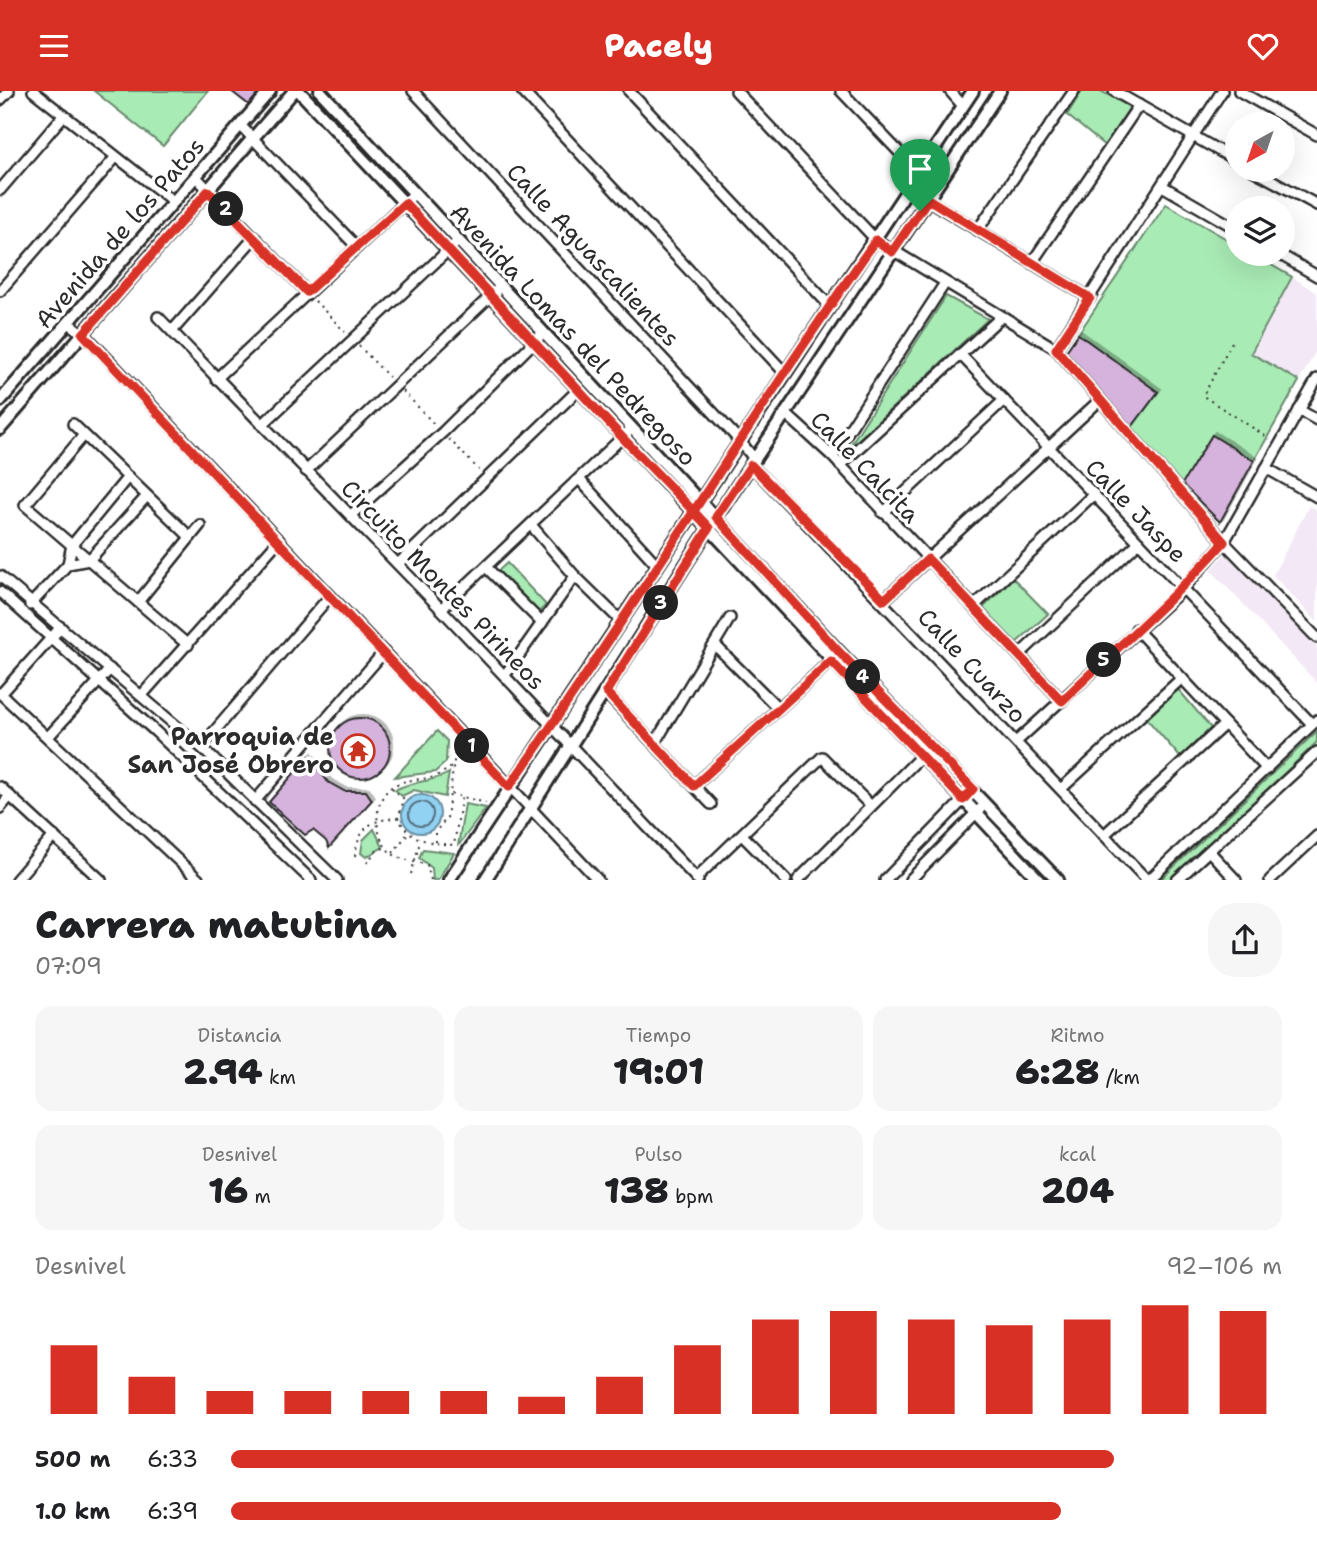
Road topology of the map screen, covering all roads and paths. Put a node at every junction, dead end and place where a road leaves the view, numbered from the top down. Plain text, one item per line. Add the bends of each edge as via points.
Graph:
1 (9, 91) edge
2 (33, 91) edge
3 (270, 91) edge
4 (296, 91) edge
5 (320, 91) edge
6 (413, 91) edge
7 (522, 91) edge
8 (629, 91) edge
9 (736, 91) edge
10 (841, 91) edge
11 (950, 91) edge
12 (973, 91) edge
13 (1000, 91) edge
14 (1074, 91) edge
15 (1114, 91) edge
16 (1222, 91) edge
17 (1239, 91) edge
18 (0, 100) edge
19 (1139, 105) junction
20 (963, 106) junction
21 (64, 115) junction
22 (241, 126) junction
23 (1317, 135) edge
24 (1195, 137) junction
25 (254, 138) junction
26 (1225, 154) edge
27 (115, 158) junction
28 (919, 173) junction
29 (195, 177) junction
30 (1275, 182) edge
31 (1164, 187) junction
32 (0, 191) edge
33 (208, 191) junction
34 (410, 199) junction
35 (928, 199) junction
36 (174, 202) junction
37 (1317, 205) edge
38 (1225, 222) edge
39 (979, 228) junction
40 (254, 238) junction
41 (453, 246) junction
42 (884, 246) junction
43 (356, 247) junction
44 (1033, 261) junction
45 (1295, 263) edge
46 (1317, 276) edge
47 (945, 283) junction
48 (499, 287) junction
49 (0, 291) edge
50 (307, 292) junction
51 (491, 296) junction
52 (1090, 298) junction
53 (829, 305) junction
54 (158, 317) dead end
55 (1001, 317) junction
56 (69, 323) junction
57 (173, 330) junction
58 (83, 334) junction
59 (542, 334) junction
60 (1232, 342) dead end
61 (533, 343) junction
62 (1056, 349) junction
63 (960, 354) junction
64 (785, 373) junction
65 (216, 379) junction
66 (1317, 379) edge
67 (578, 390) junction
68 (1004, 400) junction
69 (1100, 400) junction
70 (0, 401) edge
71 (1299, 410) junction
72 (785, 413) junction
73 (1317, 420) edge
74 (73, 424) dead end
75 (262, 425) junction
76 (632, 428) junction
77 (0, 429) edge
78 (84, 435) junction
79 (622, 438) junction
80 (742, 443) junction
81 (1279, 445) junction
82 (1049, 447) junction
83 (832, 456) junction
84 (752, 460) junction
85 (841, 465) junction
86 (1266, 468) junction
87 (306, 471) junction
88 (128, 478) junction
89 (580, 480) junction
90 (1094, 494) junction
91 (147, 496) junction
92 (1317, 497) edge
93 (698, 508) junction
94 (883, 513) junction
95 (351, 515) junction
96 (716, 517) junction
97 (200, 524) dead end
98 (531, 525) junction
99 (709, 528) junction
100 (190, 537) junction
101 (279, 540) junction
102 (1139, 542) junction
103 (1224, 542) junction
104 (72, 545) junction
105 (928, 559) junction
106 (89, 560) junction
107 (398, 564) junction
108 (68, 565) junction
109 (658, 566) junction
110 (487, 568) junction
111 (0, 576) edge
112 (575, 576) junction
113 (1183, 589) junction
114 (0, 592) edge
115 (330, 596) junction
116 (884, 600) junction
117 (138, 602) junction
118 (32, 603) junction
119 (973, 607) junction
120 (441, 609) junction
121 (23, 611) junction
122 (730, 618) dead end
123 (620, 620) junction
124 (542, 623) junction
125 (61, 628) junction
126 (1136, 629) junction
127 (52, 638) junction
128 (1317, 638) edge
129 (188, 645) junction
130 (715, 645) junction
131 (384, 652) junction
132 (1018, 655) junction
133 (835, 657) junction
134 (110, 669) junction
135 (505, 675) junction
136 (1182, 678) junction
137 (99, 681) junction
138 (606, 692) junction
139 (1, 693) edge
140 (142, 695) junction
141 (1062, 701) junction
142 (778, 708) junction
143 (168, 718) junction
144 (1315, 722) edge
145 (1225, 724) junction
146 (553, 729) junction
147 (156, 732) junction
148 (48, 737) junction
149 (456, 738) dead end
150 (1017, 741) junction
151 (655, 743) junction
152 (568, 744) junction
153 (931, 745) junction
154 (201, 747) junction
155 (1317, 752) edge
156 (921, 755) junction
157 (454, 765) junction
158 (1267, 769) junction
159 (694, 786) junction
160 (0, 787) edge
161 (391, 787) junction
162 (1062, 788) junction
163 (511, 789) junction
164 (973, 789) junction
165 (449, 794) junction
166 (462, 795) junction
167 (10, 796) junction
168 (963, 800) junction
169 (255, 801) junction
170 (986, 803) junction
171 (711, 804) dead end
172 (870, 805) junction
173 (529, 806) junction
174 (496, 807) junction
175 (0, 808) edge
176 (976, 813) junction
177 (398, 818) junction
178 (447, 818) junction
179 (377, 819) junction
180 (458, 823) junction
181 (408, 833) junction
182 (742, 835) junction
183 (1104, 835) junction
184 (1317, 835) edge
185 (54, 836) junction
186 (292, 837) junction
187 (420, 841) junction
188 (436, 843) junction
189 (386, 847) junction
190 (279, 850) junction
191 (1209, 851) junction
192 (392, 854) junction
193 (355, 856) dead end
194 (416, 861) junction
195 (367, 863) dead end
196 (411, 874) dead end
197 (1047, 878) edge
198 (697, 879) edge
199 (914, 879) edge
200 (16, 880) edge
201 (100, 880) edge
202 (199, 880) edge
203 (311, 880) edge
204 (337, 880) edge
205 (431, 880) edge
206 (449, 880) edge
207 (485, 880) edge
208 (598, 880) edge
209 (786, 880) edge
210 (798, 880) edge
211 (885, 880) edge
212 (1148, 880) edge
213 (1177, 880) edge
214 (1236, 880) edge
215 (1270, 880) edge

1 - 18 street
2 - 21 street
3 - 22 street, Avenida de los Patos
4 - 25 street, Avenida de los Patos
4 - 34 street, Avenida Lomas del Pedregoso
5 - 34 street, Avenida Lomas del Pedregoso
6 - 80 street, Calle Aguascalientes
7 - 64 street
8 - 53 street
9 - 42 street
10 - 28 street
11 - 20 street
12 - 20 street
13 - 35 street
14 - 39 street
15 - 19 street
16 - 24 street
17 - 23 street
19 - 24 street
19 - 44 street
20 - 28 street
21 - 27 street
21 - 32 street
22 - 25 street
22 - 29 street, Avenida de los Patos
24 - 26 street
24 - 31 street
25 - 33 street, Avenida de los Patos
25 - 43 street
27 - 36 street
27 - 49 street
28 - 42 street
29 - 33 street
29 - 36 street, Avenida de los Patos
30 - 37 street
31 - 38 street
31 - 52 street
33 - 40 street
33 - 58 street, Avenida de los Patos
34 - 41 street, Avenida Lomas del Pedregoso
34 - 43 street
35 - 39 street
35 - 42 street
36 - 56 street, Avenida de los Patos
39 - 44 street
40 - 50 street
40 - 57 street
41 - 48 street, Avenida Lomas del Pedregoso
41 - 51 street, Avenida Lomas del Pedregoso
41 - 75 street
42 - 47 street
42 - 53 street
42 - 72 street
43 - 50 street
44 - 52 street
45 - 46 street
47 - 55 street
47 - 83 street
48 - 51 street
48 - 59 street, Avenida Lomas del Pedregoso
50 - 65 street
51 - 61 street, Avenida Lomas del Pedregoso
51 - 87 street
52 - 62 street
53 - 64 street
54 - 57 street, Circuito Montes Pirineos
55 - 62 street
55 - 63 street
56 - 58 street
56 - 70 street, Avenida de los Patos
57 - 65 street, Circuito Montes Pirineos
58 - 77 street, Avenida de los Patos
58 - 101 street
59 - 61 street
59 - 76 street, Avenida Lomas del Pedregoso
60 - 81 path via 1203,396
61 - 67 street, Avenida Lomas del Pedregoso
61 - 95 street
62 - 69 street
63 - 68 street, Calle Jaspe
63 - 85 street
64 - 80 street
65 - 75 street, Circuito Montes Pirineos
66 - 71 street
67 - 79 street, Avenida Lomas del Pedregoso
67 - 107 street
68 - 82 street, Calle Jaspe
68 - 94 street
69 - 82 street
69 - 103 street
71 - 73 street
71 - 81 street
72 - 83 street, Calle Calcita
72 - 84 street
74 - 78 street
75 - 87 street, Circuito Montes Pirineos
76 - 79 street
76 - 93 street, Avenida Lomas del Pedregoso
78 - 88 street
78 - 104 street via 25,505
79 - 89 street
79 - 93 street, Avenida Lomas del Pedregoso
80 - 84 street, Calle Cuarzo
80 - 93 street
81 - 86 street
82 - 90 street, Calle Jaspe
82 - 105 street
83 - 85 street, Calle Calcita
84 - 96 street
84 - 116 street, Calle Cuarzo
85 - 94 street, Calle Calcita
86 - 92 street
86 - 103 street
87 - 95 street, Circuito Montes Pirineos
88 - 91 street
88 - 104 street
89 - 98 street
89 - 109 street
90 - 102 street, Calle Jaspe
90 - 119 street
91 - 100 street
91 - 106 street
93 - 96 street, Avenida Lomas del Pedregoso
93 - 99 street, Avenida Lomas del Pedregoso
93 - 109 street
94 - 105 street, Calle Calcita
95 - 107 street, Circuito Montes Pirineos
96 - 99 street
96 - 133 street, Avenida Lomas del Pedregoso
97 - 100 street
98 - 110 street
98 - 112 street
99 - 133 street, Avenida Lomas del Pedregoso
99 - 138 street
100 - 117 street
101 - 115 street
101 - 129 street
102 - 113 street, Calle Jaspe
102 - 132 street
103 - 113 street
103 - 128 street
104 - 106 street
104 - 108 street
105 - 116 street
105 - 119 street, Calle Calcita
106 - 108 street
106 - 117 street
107 - 120 street, Circuito Montes Pirineos
108 - 118 street
109 - 123 street
110 - 120 street
110 - 124 street
111 - 118 street
112 - 123 street
112 - 124 street
113 - 126 street
113 - 144 street, Calle Jaspe
114 - 121 street
115 - 131 street
115 - 154 street
116 - 150 street, Calle Cuarzo
117 - 129 street
118 - 121 street
118 - 125 street
119 - 132 street, Calle Calcita
120 - 135 street, Circuito Montes Pirineos
121 - 127 street
122 - 130 street
123 - 146 street
124 - 135 street
125 - 127 street
125 - 134 street
126 - 136 street
126 - 141 street
127 - 137 street
127 - 139 street
129 - 140 street
130 - 142 street
130 - 151 street
131 - 163 street
131 - 169 street
132 - 141 street, Calle Calcita
133 - 142 street
133 - 153 street, Avenida Lomas del Pedregoso
133 - 156 street, Avenida Lomas del Pedregoso
134 - 137 street
134 - 140 street
135 - 146 street, Circuito Montes Pirineos
136 - 145 street
136 - 162 street
137 - 147 street
137 - 148 street
138 - 151 street
138 - 152 street
139 - 148 street
140 - 143 street
141 - 150 street
142 - 159 street
143 - 147 street
143 - 154 street
144 - 158 street
145 - 158 street
145 - 183 street
146 - 152 street, Circuito Montes Pirineos
146 - 163 street
147 - 190 street
148 - 202 street
149 - 157 path
150 - 162 street, Calle Cuarzo
151 - 159 street
152 - 173 street
152 - 198 street, Circuito Montes Pirineos
153 - 156 street
153 - 164 street, Avenida Lomas del Pedregoso
154 - 169 street
155 - 191 street
156 - 168 street, Avenida Lomas del Pedregoso
156 - 172 street
157 - 161 path via 434,777
157 - 165 path
158 - 212 street
159 - 171 street
160 - 167 street
161 - 177 path via 404,799
161 - 179 path
162 - 183 street, Calle Cuarzo
163 - 173 street
163 - 174 street
164 - 168 street
164 - 170 street, Avenida Lomas del Pedregoso
165 - 166 path
165 - 178 path
166 - 174 path
166 - 180 path
167 - 175 street
167 - 185 street
168 - 176 street, Avenida Lomas del Pedregoso
168 - 211 street
169 - 186 street
170 - 176 street
170 - 197 street, Avenida Lomas del Pedregoso
172 - 182 street via 822,757
172 - 210 street
173 - 207 street
173 - 208 street
174 - 206 street
176 - 197 street, Avenida Lomas del Pedregoso
176 - 199 street
177 - 179 path
177 - 181 path
178 - 180 path
178 - 188 path via 436,831
179 - 189 path
179 - 193 path via 357,841
180 - 188 path via 454,845
181 - 187 path
181 - 192 path
182 - 198 street
182 - 209 street
183 - 212 street, Calle Cuarzo
184 - 215 street
185 - 200 street
185 - 201 street
186 - 190 street
186 - 204 street
187 - 188 path
187 - 194 path
189 - 192 path
189 - 195 path
190 - 203 street
191 - 213 street
191 - 214 street
192 - 194 path
194 - 196 path
194 - 205 path via 427,865

